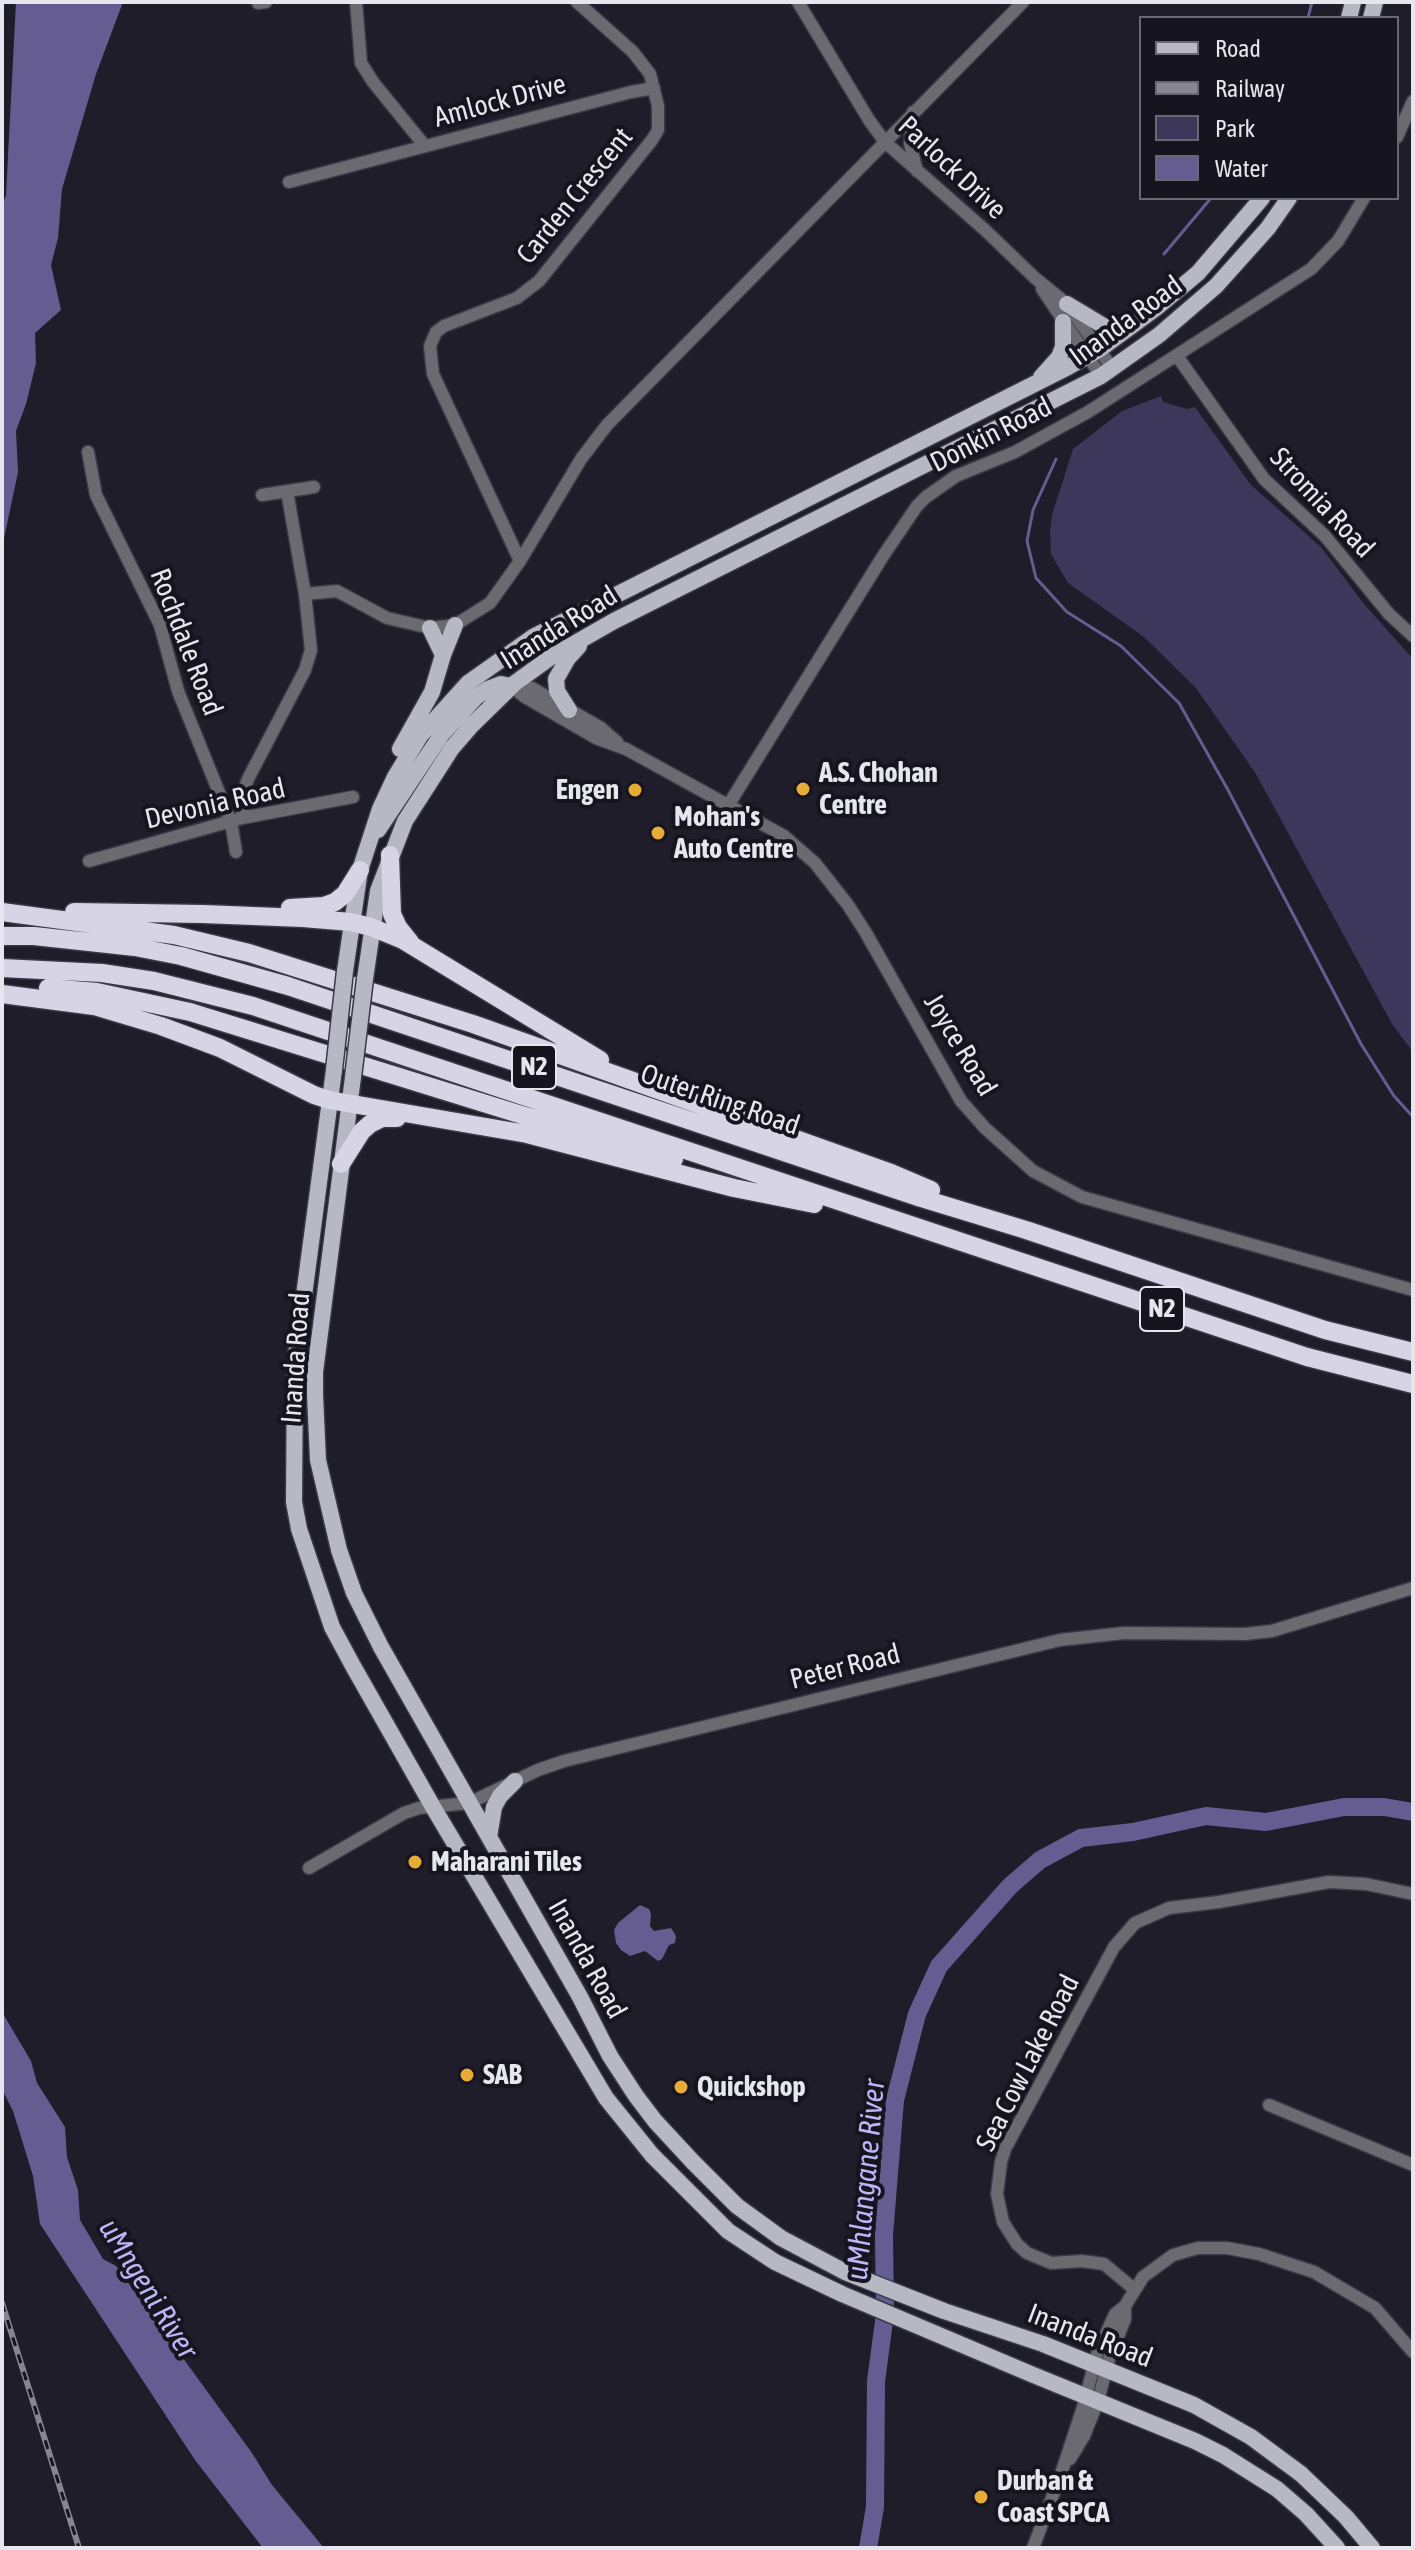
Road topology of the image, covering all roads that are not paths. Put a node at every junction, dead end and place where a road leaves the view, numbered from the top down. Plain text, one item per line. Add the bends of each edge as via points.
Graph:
1 (266, 2) edge
2 (356, 2) edge
3 (577, 2) edge
4 (798, 2) edge
5 (1023, 2) edge
6 (258, 3) edge
7 (654, 88) junction
8 (1413, 101) edge
9 (913, 112) junction
10 (1399, 132) edge
11 (885, 142) junction
12 (425, 146) junction
13 (917, 171) junction
14 (289, 182) dead end
15 (1260, 200) edge
16 (1288, 200) edge
17 (1363, 200) edge
18 (1035, 278) junction
19 (1067, 304) junction
20 (1141, 320) junction
21 (1063, 322) junction
22 (1094, 352) junction
23 (1177, 356) junction
24 (1107, 372) junction
25 (1034, 384) junction
26 (88, 452) dead end
27 (314, 487) dead end
28 (287, 491) junction
29 (262, 495) dead end
30 (520, 561) junction
31 (305, 594) junction
32 (455, 625) junction
33 (430, 628) junction
34 (588, 636) junction
35 (1413, 636) edge
36 (514, 648) junction
37 (443, 655) junction
38 (511, 686) junction
39 (569, 710) junction
40 (626, 749) junction
41 (353, 797) dead end
42 (729, 804) junction
43 (236, 820) junction
44 (369, 840) junction
45 (236, 852) dead end
46 (390, 855) junction
47 (89, 861) dead end
48 (360, 870) junction
49 (2, 911) edge
50 (35, 914) junction
51 (203, 914) junction
52 (351, 922) junction
53 (371, 927) junction
54 (2, 936) edge
55 (419, 950) junction
56 (2, 968) edge
57 (33, 984) junction
58 (2, 992) edge
59 (644, 1085) junction
60 (329, 1100) junction
61 (349, 1105) junction
62 (424, 1117) junction
63 (354, 1134) junction
64 (341, 1164) joint
65 (806, 1202) junction
66 (914, 1228) junction
67 (1026, 1230) junction
68 (1413, 1290) edge
69 (1413, 1352) edge
70 (1413, 1384) edge
71 (1413, 1588) edge
72 (515, 1781) junction
73 (469, 1803) junction
74 (433, 1807) junction
75 (489, 1837) junction
76 (309, 1868) dead end
77 (1413, 1894) edge
78 (1269, 2105) dead end
79 (1413, 2165) edge
80 (1134, 2289) junction
81 (1413, 2352) edge
82 (1101, 2367) junction
83 (1092, 2399) junction
84 (1033, 2548) edge
85 (1337, 2548) edge
86 (1372, 2548) edge

1 - 6 street
2 - 12 street, Amlock Drive via 361,63
3 - 7 street, Carden Crescent via 633,52
4 - 11 street, Parlock Drive
5 - 9 street
7 - 12 street, Amlock Drive
7 - 30 street, Carden Crescent via 658,130 539,281 517,298 444,326 430,346 433,374
8 - 10 street
9 - 11 street
9 - 13 street via 910,144
11 - 13 street, Parlock Drive
11 - 30 street via 607,425
12 - 14 street
13 - 18 street, Parlock Drive
15 - 20 main road, Inanda Road via 1210,260
16 - 24 main road, Inanda Road via 1216,286
17 - 23 street, Donkin Road via 1338,241 1311,269
18 - 19 street, Parlock Drive
18 - 21 street, Parlock Drive
19 - 20 main road via 1107,328
19 - 22 street, Parlock Drive
20 - 22 main road, Inanda Road
21 - 22 street, Parlock Drive
21 - 25 main road via 1059,357
22 - 24 street, Parlock Drive
22 - 25 main road, Inanda Road
23 - 35 street, Stromia Road via 1264,479 1325,536
23 - 42 street, Donkin Road via 1044,438 956,476 926,497 883,556
24 - 34 main road, Inanda Road
25 - 36 main road, Inanda Road
26 - 43 street, Rochdale Road via 96,495 160,625 178,691
27 - 28 street
28 - 29 street
28 - 31 street
30 - 32 street via 490,603
31 - 33 street via 337,591 387,618
31 - 43 street via 310,656 249,777
32 - 33 street
32 - 37 main road
33 - 37 main road
34 - 38 main road, Inanda Road
34 - 39 main road via 556,679
36 - 38 main road via 507,668
36 - 44 main road, Inanda Road via 468,683 420,736 395,777
37 - 44 main road via 432,692 383,783 368,827
38 - 39 street, Joyce Road via 532,688
38 - 40 street, Joyce Road via 596,738
38 - 44 main road via 501,684 476,697 442,734
38 - 46 main road, Inanda Road via 432,776
39 - 40 street, Joyce Road
40 - 42 street, Joyce Road
41 - 43 street, Devonia Road
42 - 68 street, Joyce Road via 784,836 830,880 961,1101 1033,1171 1082,1197
43 - 45 street, Rochdale Road
43 - 47 street, Devonia Road
44 - 48 main road, Inanda Road
46 - 53 main road, Inanda Road
46 - 55 highway via 392,914
48 - 51 highway via 345,894 324,906
48 - 52 main road, Inanda Road
49 - 50 highway
50 - 51 highway
50 - 59 highway via 174,935 249,953
51 - 52 highway
52 - 53 highway
52 - 60 main road, Inanda Road, bridge
53 - 55 highway
53 - 61 main road, Inanda Road, bridge
54 - 67 highway, Outer Ring Road / N2 via 135,947 288,986
55 - 59 highway
56 - 57 highway, Outer Ring Road / N2
57 - 58 highway
57 - 60 highway via 191,1035
57 - 65 highway via 190,1012
57 - 66 highway, Outer Ring Road / N2 via 102,973 253,1006
59 - 67 highway via 891,1173
60 - 61 highway
60 - 74 main road, Inanda Road via 295,1374 294,1502 332,1627
61 - 62 highway
61 - 63 main road, Inanda Road
62 - 63 highway via 382,1118
62 - 65 highway via 527,1134
63 - 64 highway
64 - 73 main road, Inanda Road via 315,1372 315,1427 327,1507 354,1593
65 - 66 highway
66 - 70 highway, Outer Ring Road / N2 via 1307,1357
67 - 69 highway, Outer Ring Road / N2 via 1325,1330
71 - 72 street, Peter Road via 1272,1631 1124,1633 1060,1640 564,1761
72 - 73 street, Peter Road
72 - 75 main road via 494,1807
73 - 74 street, Peter Road
73 - 75 main road, Inanda Road
74 - 76 street, Peter Road via 404,1813
74 - 83 main road, Inanda Road via 622,2120 728,2231 775,2262 842,2294
75 - 82 main road, Inanda Road via 610,2056 655,2121 737,2206 781,2238 845,2272
77 - 80 street, Sea Cow Lake Road via 1345,1881 1169,1908 1135,1923 1114,1947 1019,2122 1001,2162 997,2194 1003,2222 1027,2253 1051,2263 1104,2264
78 - 79 street
80 - 81 street via 1162,2262 1185,2251 1227,2248 1259,2254 1314,2272 1362,2299
80 - 82 street
82 - 83 street
82 - 86 main road, Inanda Road via 1194,2405 1251,2437 1321,2492
83 - 84 street
83 - 85 main road, Inanda Road via 1195,2441 1250,2471 1306,2514

